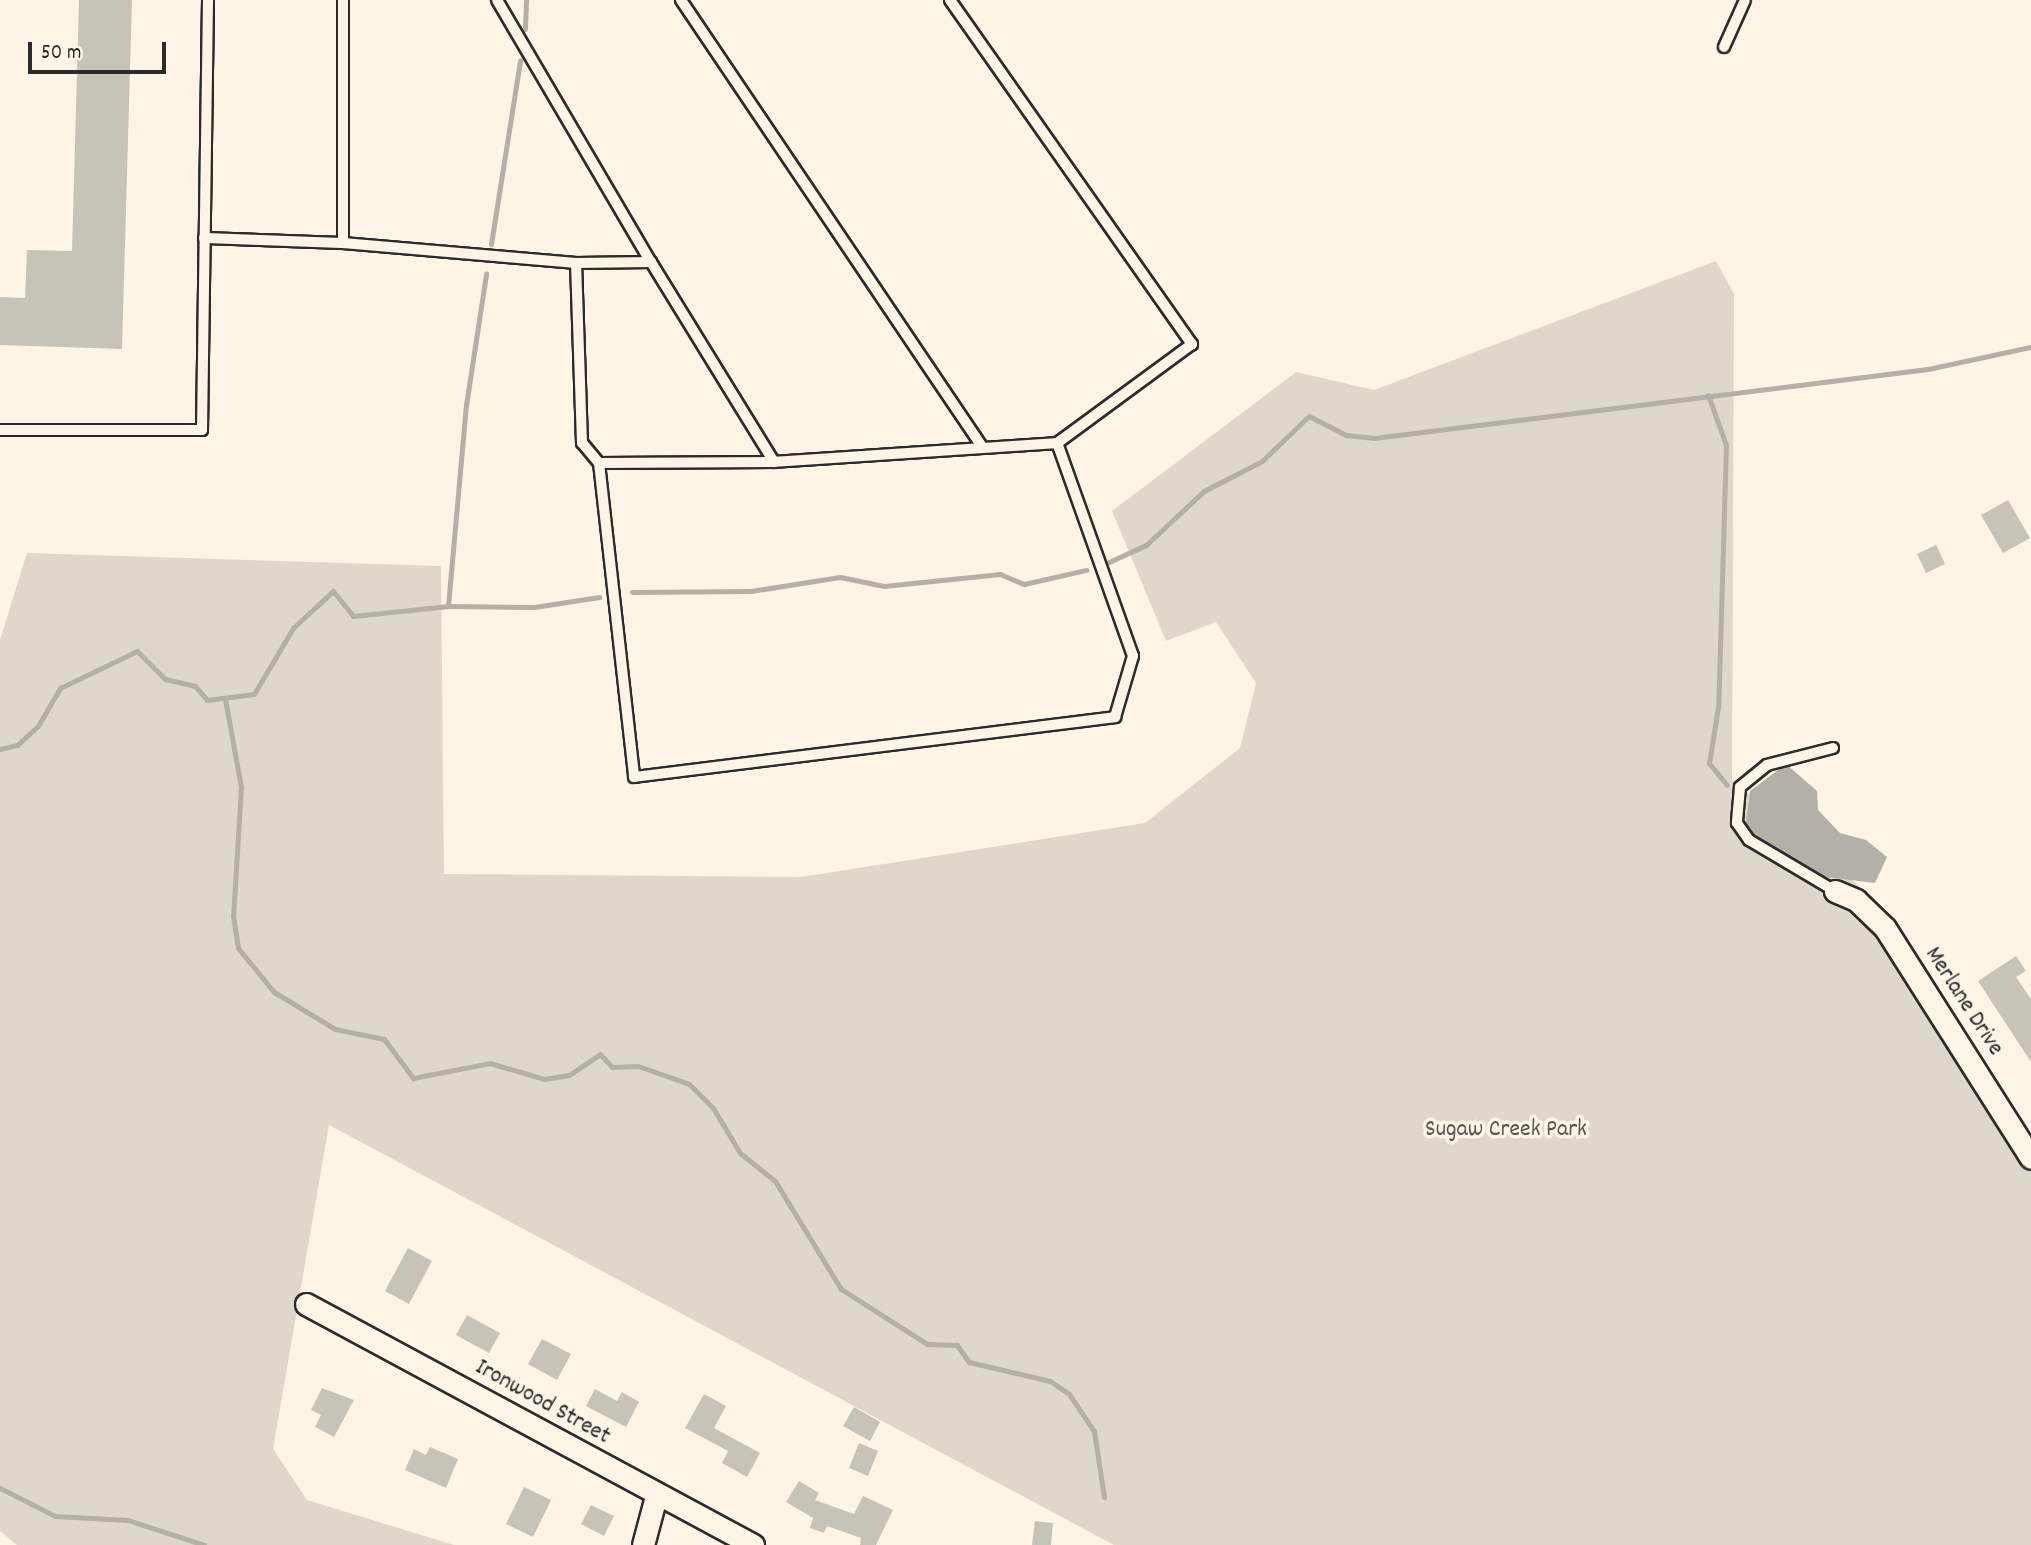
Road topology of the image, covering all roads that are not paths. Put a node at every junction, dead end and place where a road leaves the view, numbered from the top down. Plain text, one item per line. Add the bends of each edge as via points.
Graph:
1 (208, 0) edge
2 (343, 0) edge
3 (497, 0) edge
4 (681, 0) edge
5 (950, 0) edge
6 (1745, 0) edge
7 (1724, 47) dead end
8 (204, 238) junction
9 (343, 243) junction
10 (651, 262) junction
11 (576, 263) junction
12 (0, 430) edge
13 (1056, 443) junction
14 (983, 448) junction
15 (774, 462) junction
16 (599, 463) junction
17 (1833, 748) dead end
18 (1835, 891) joint
19 (2031, 1158) edge
20 (306, 1304) dead end
21 (656, 1496) junction
22 (643, 1545) edge
23 (753, 1545) edge

1 - 8 lane
2 - 9 lane
3 - 10 lane
4 - 14 lane
5 - 13 lane via 1192,344
6 - 7 lane
8 - 9 lane
8 - 12 lane via 202,430
9 - 11 lane
10 - 11 lane
10 - 15 lane
11 - 16 lane via 582,443
13 - 14 lane
13 - 16 lane via 1133,656 1115,717 634,777
14 - 15 lane
15 - 16 lane
17 - 18 lane via 1767,765 1740,787 1737,823 1749,840
18 - 19 street, Merlane Drive via 1856,900 1885,928
20 - 21 street, Ironwood Street
21 - 22 street
21 - 23 street, Ironwood Street

